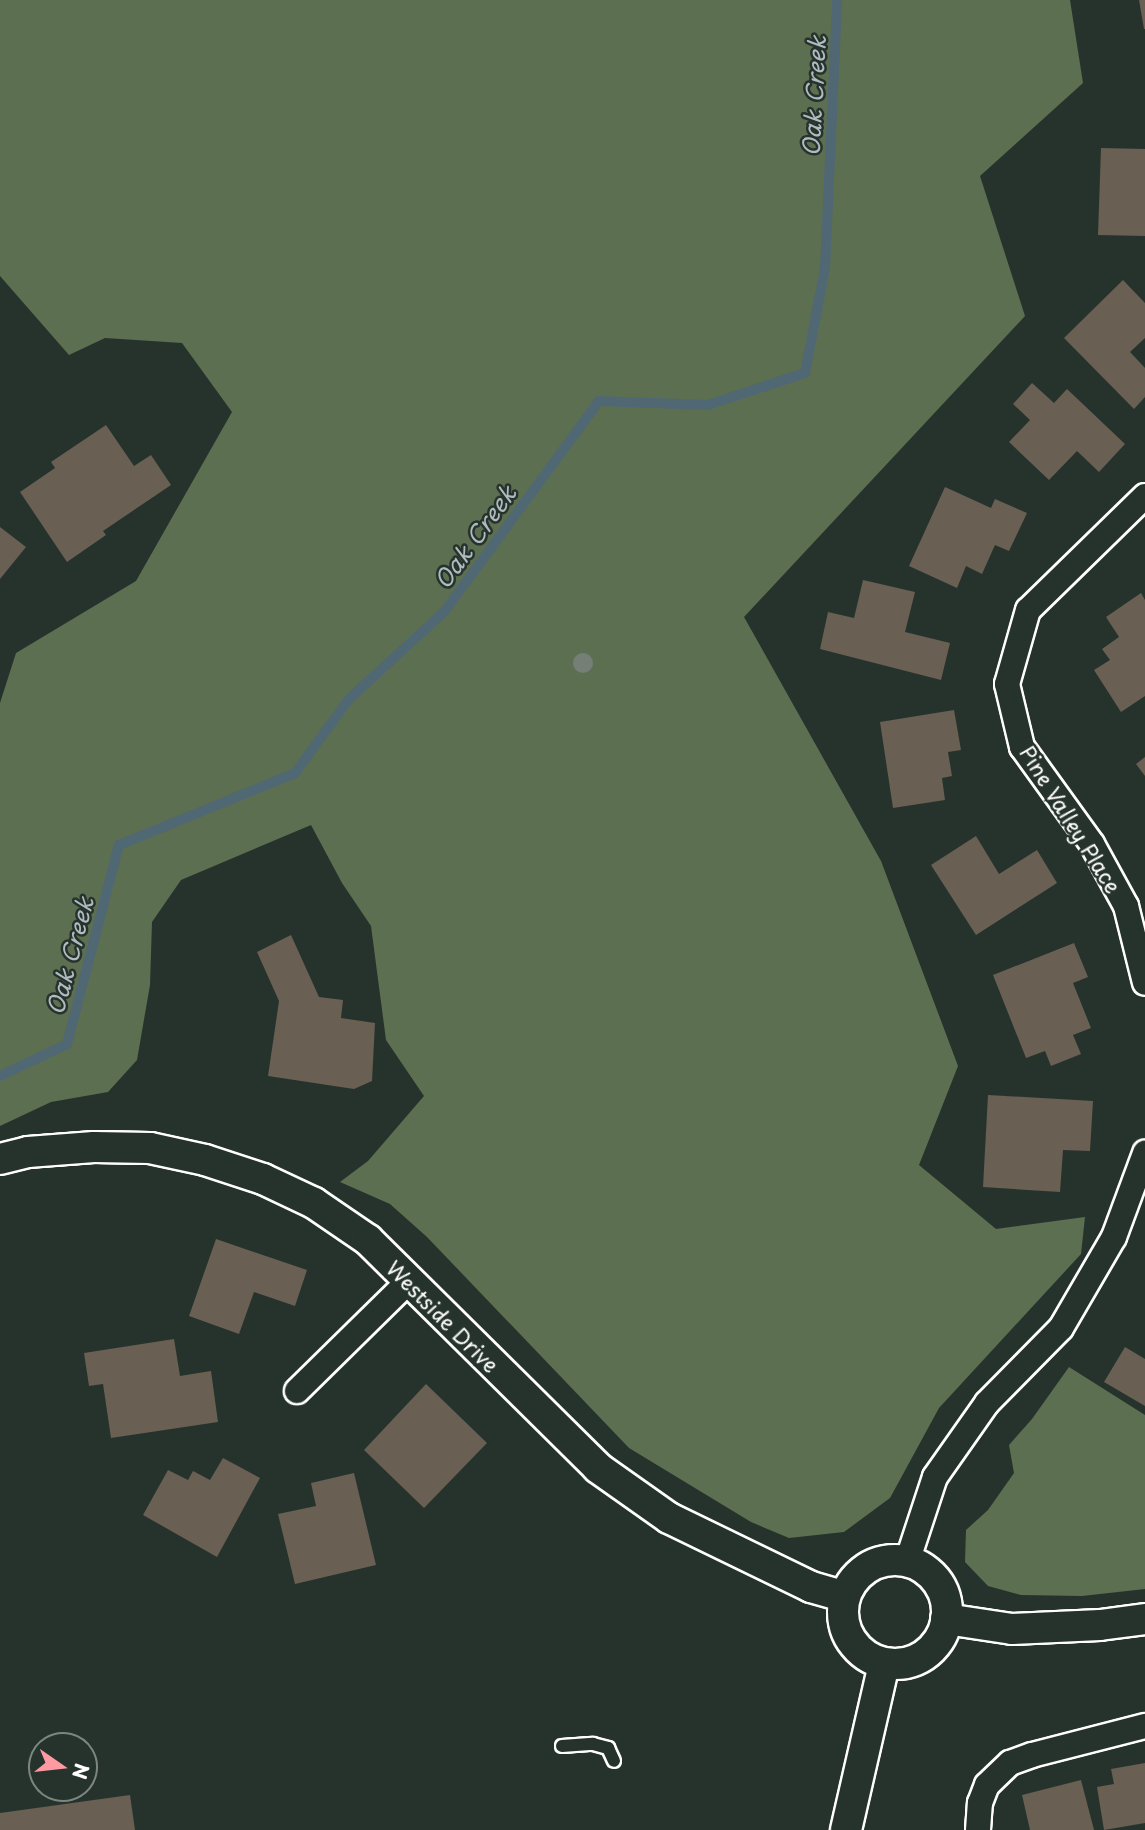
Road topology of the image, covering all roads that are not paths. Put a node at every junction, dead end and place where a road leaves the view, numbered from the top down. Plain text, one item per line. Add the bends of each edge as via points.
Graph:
1 (1145, 496) edge
2 (1145, 983) edge
3 (1145, 1153) edge
4 (0, 1159) edge
5 (409, 1281) junction
6 (297, 1391) dead end
7 (907, 1562) junction
8 (845, 1597) junction
9 (946, 1619) junction
10 (1145, 1619) edge
11 (884, 1664) junction
12 (1145, 1726) edge
13 (562, 1746) dead end
14 (614, 1760) dead end
15 (846, 1830) edge
16 (978, 1830) edge

1 - 2 street, Pine Valley Place via 1028,610 1007,684 1022,747 1091,844 1126,906
3 - 7 street via 1114,1237 1061,1328 988,1403 935,1477
4 - 5 street, Westside Drive via 94,1147 150,1148 205,1160 263,1179 314,1203 368,1240
5 - 6 street
5 - 8 street, Westside Drive via 598,1468 669,1518 811,1587
7 - 8 street via 876,1564 852,1583
7 - 9 street via 927,1572 941,1589
8 - 11 street via 846,1631 855,1646
9 - 10 street via 1012,1629
9 - 11 street via 941,1635 918,1659
11 - 15 street
12 - 16 street via 1010,1763 987,1785
13 - 14 lane via 608,1748

